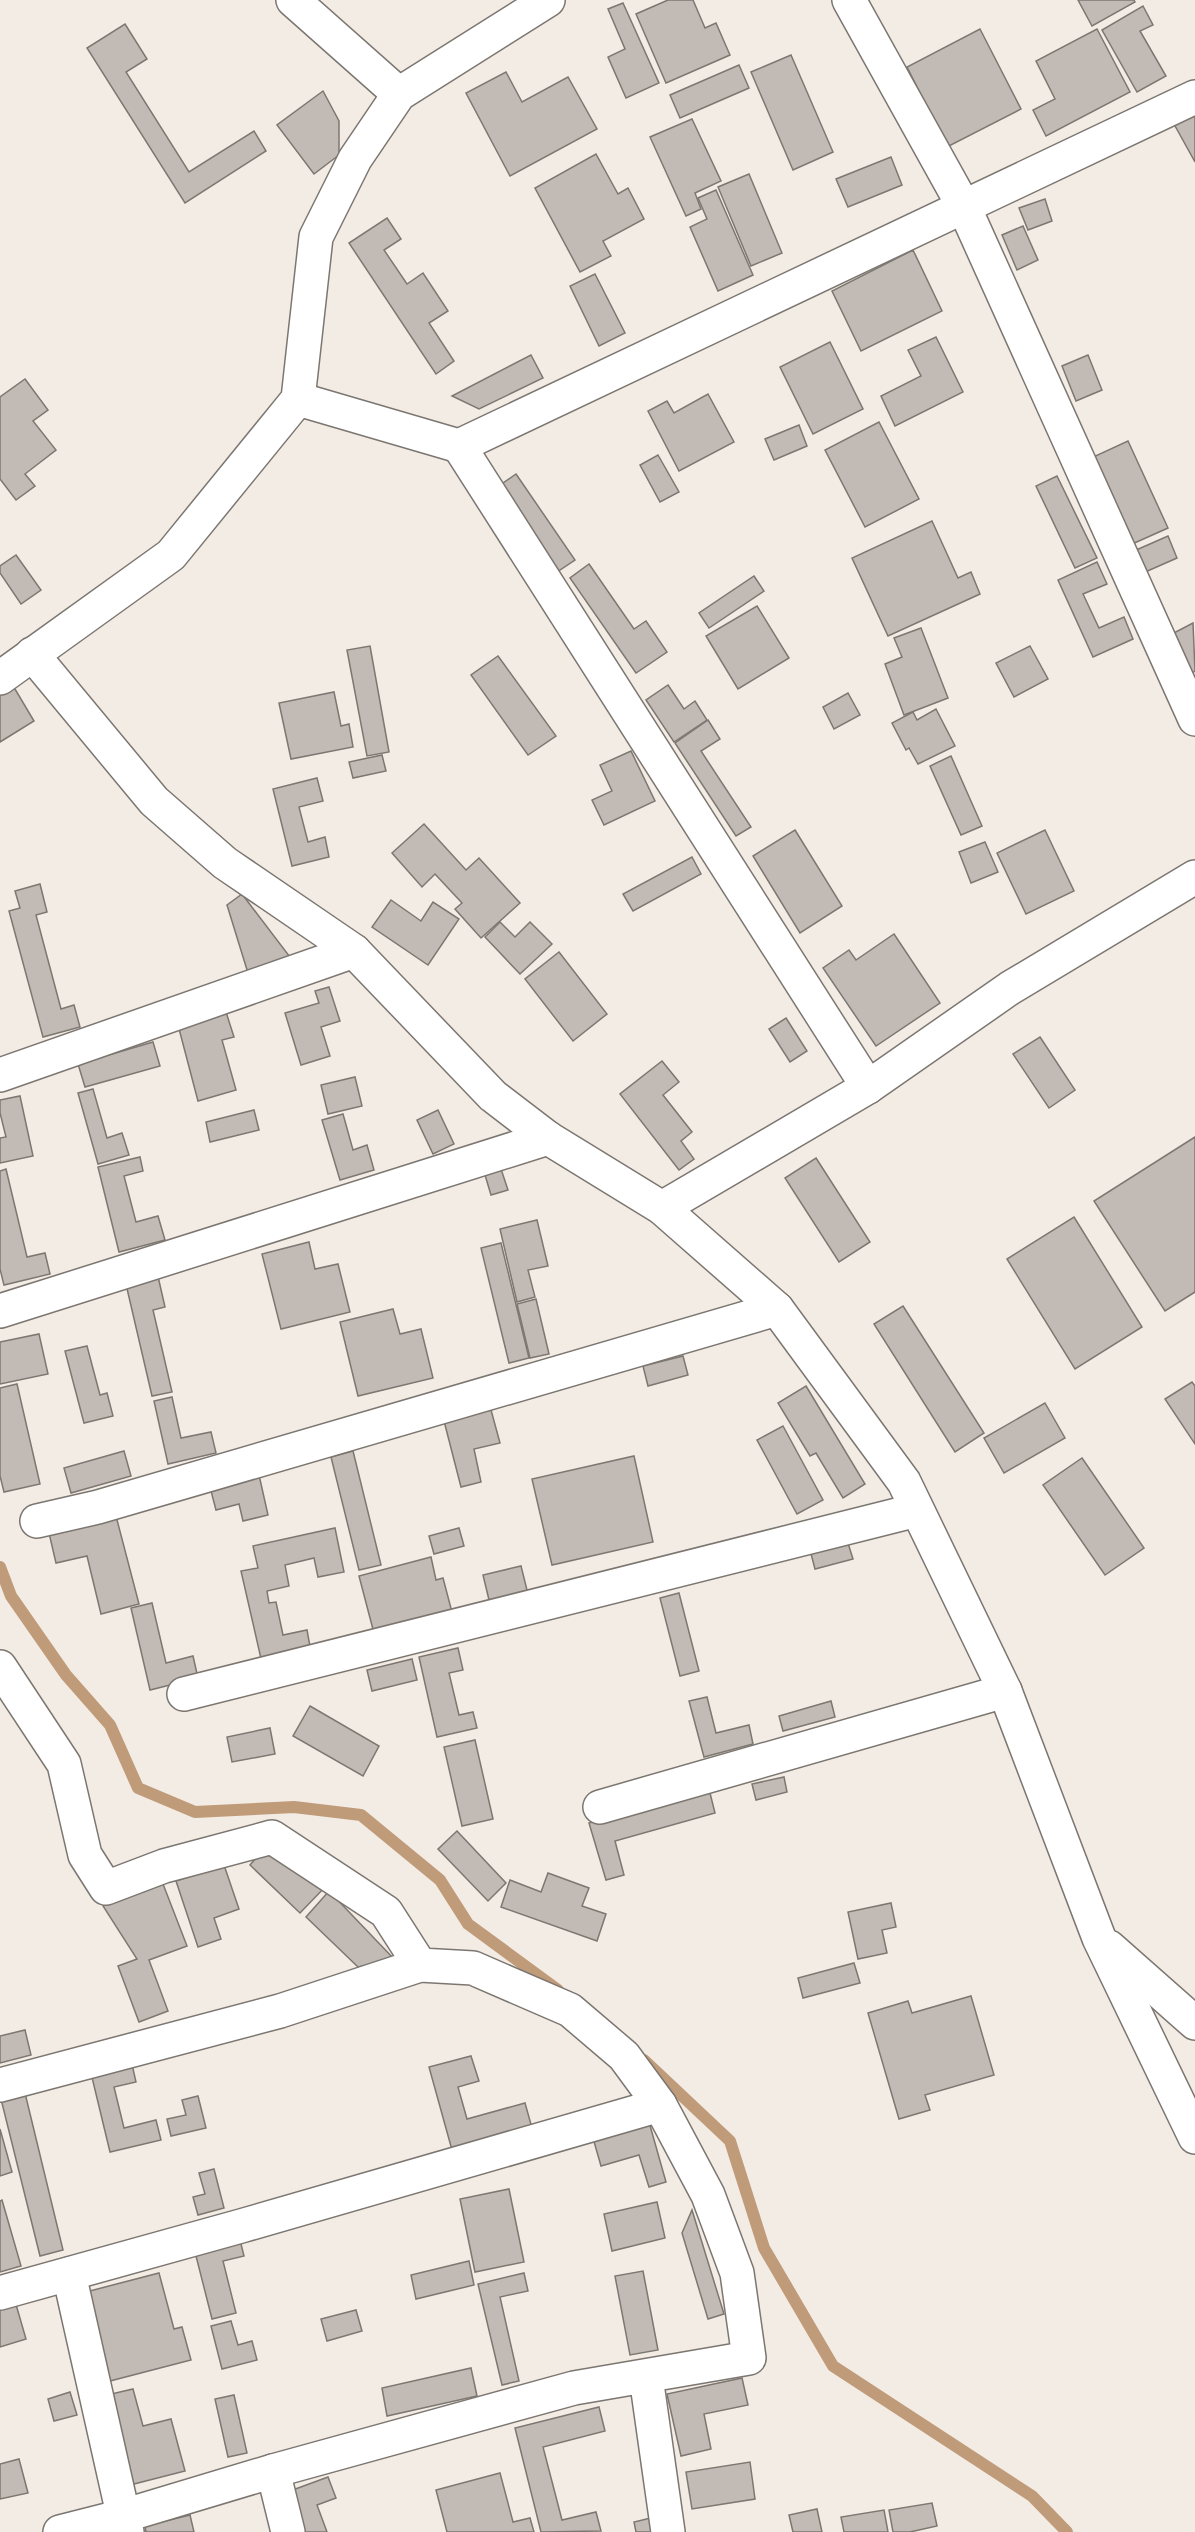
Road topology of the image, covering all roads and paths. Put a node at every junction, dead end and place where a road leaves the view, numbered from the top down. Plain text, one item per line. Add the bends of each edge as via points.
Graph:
1 (293, 0) edge
2 (548, 0) edge
3 (849, 0) edge
4 (399, 94) junction
5 (1195, 97) edge
6 (964, 207) junction
7 (298, 399) junction
8 (459, 446) junction
9 (32, 654) junction
10 (0, 678) edge
11 (1195, 719) edge
12 (1195, 877) edge
13 (354, 951) junction
14 (0, 1075) edge
15 (868, 1087) junction
16 (548, 1138) junction
17 (662, 1208) junction
18 (777, 1310) junction
19 (0, 1311) edge
20 (917, 1510) junction
21 (37, 1521) dead end
22 (0, 1667) edge
23 (1005, 1691) junction
24 (184, 1694) dead end
25 (600, 1807) dead end
26 (1099, 1938) junction
27 (420, 1965) junction
28 (1195, 2023) edge
29 (0, 2085) edge
30 (660, 2105) junction
31 (1195, 2137) edge
32 (69, 2274) junction
33 (0, 2293) edge
34 (646, 2377) junction
35 (273, 2471) junction
36 (125, 2524) edge
37 (60, 2532) edge
38 (288, 2532) edge
39 (668, 2532) edge

1 - 4 street
2 - 4 street
3 - 6 street
4 - 7 street via 355,159 316,237
5 - 6 street
6 - 8 street
6 - 11 street
7 - 8 street
7 - 9 street via 171,555
8 - 15 street
9 - 10 street
9 - 13 street via 154,801 225,862
12 - 15 street via 1010,988
13 - 14 street
13 - 16 street via 493,1096
15 - 17 street
16 - 17 street
16 - 19 street
17 - 18 street
18 - 20 street via 904,1482
18 - 21 street via 98,1507
20 - 23 street
20 - 24 street
22 - 27 street via 64,1764 85,1856 106,1888 164,1866 272,1837 386,1912
23 - 25 street
23 - 26 street
26 - 28 street
26 - 31 street
27 - 29 street via 280,2011
27 - 30 street via 472,1968 570,2010 624,2056
30 - 32 street
30 - 34 street via 708,2195 737,2273 749,2358
32 - 33 street
32 - 36 street
34 - 35 street via 574,2388
34 - 39 street
35 - 36 street
35 - 38 street
36 - 37 street

